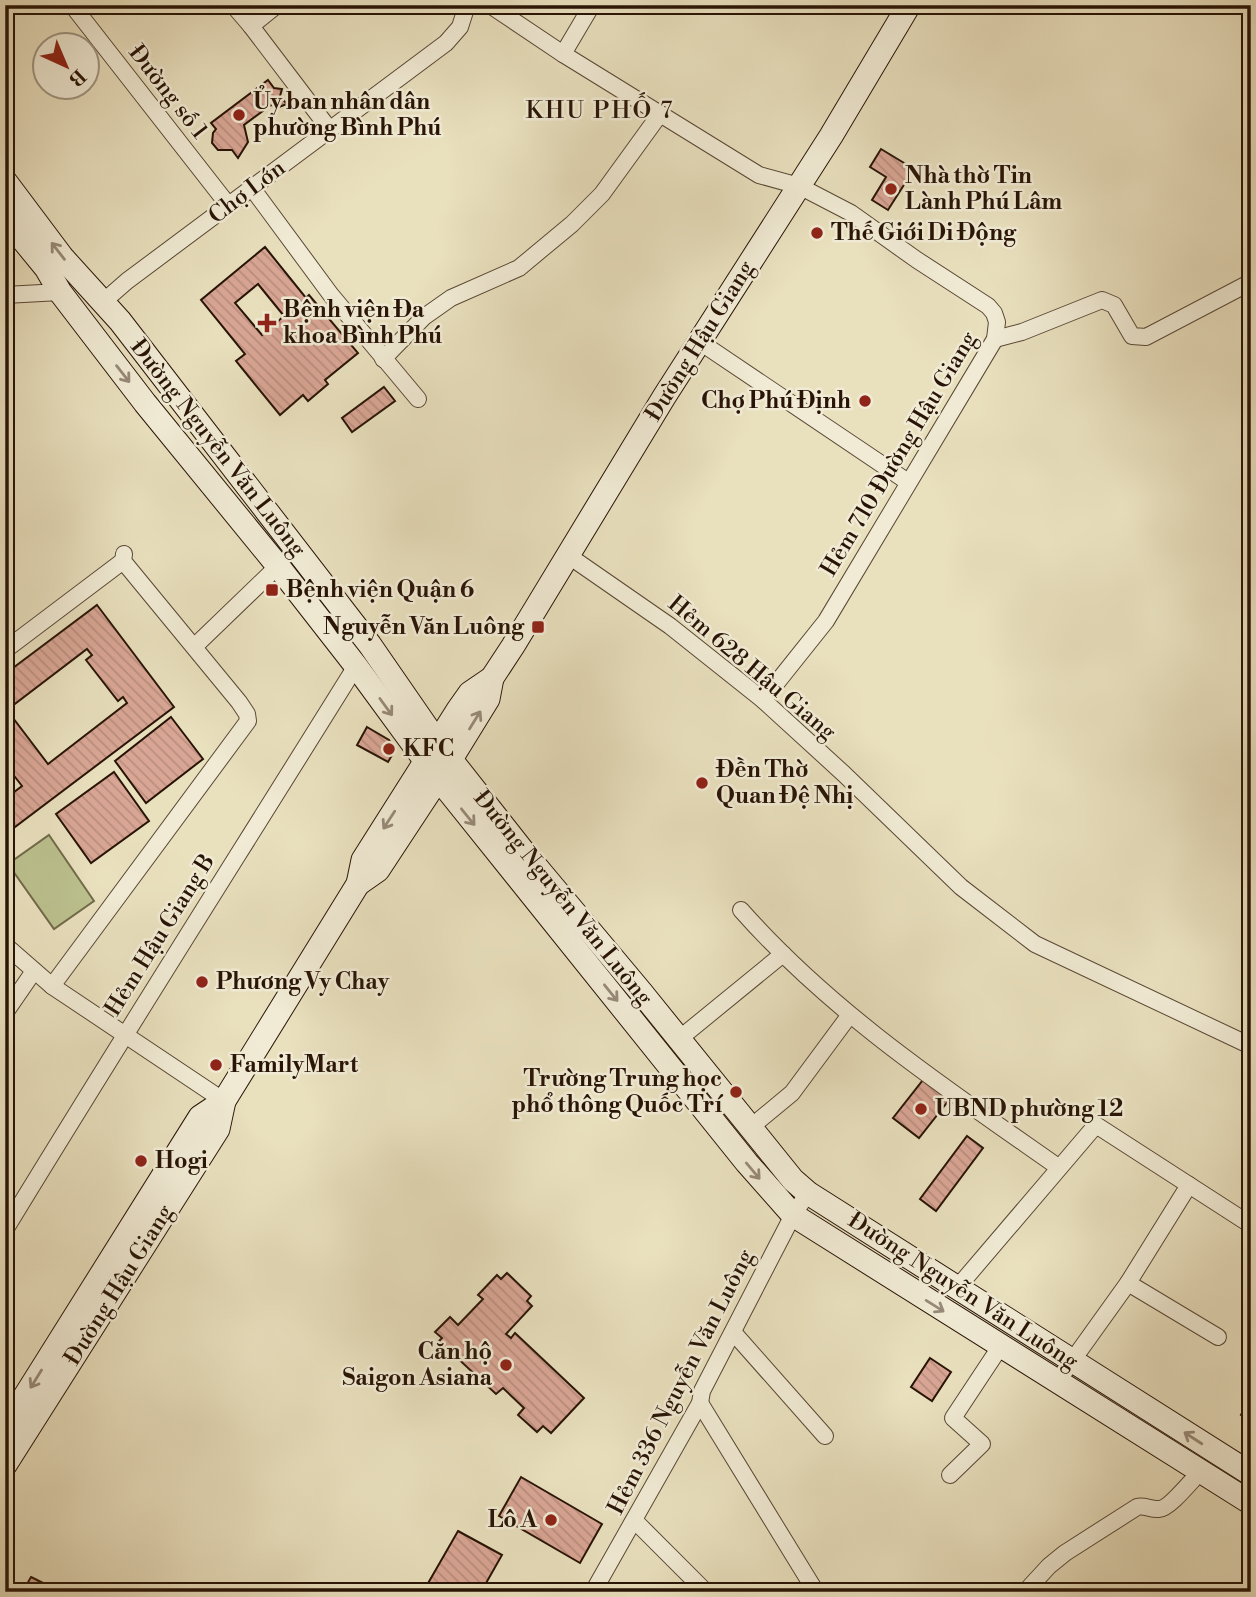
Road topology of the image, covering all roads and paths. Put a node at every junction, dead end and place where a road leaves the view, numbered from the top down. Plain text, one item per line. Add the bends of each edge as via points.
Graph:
1 (72, 5) edge
2 (233, 5) edge
3 (277, 5) edge
4 (467, 5) edge
5 (490, 5) edge
6 (592, 5) edge
7 (909, 5) edge
8 (251, 26) junction
9 (563, 54) junction
10 (660, 114) junction
11 (330, 130) junction
12 (5, 181) edge
13 (799, 186) junction
14 (253, 188) junction
15 (229, 206) junction
16 (5, 218) edge
17 (1251, 282) edge
18 (60, 292) junction
19 (5, 295) edge
20 (103, 302) junction
21 (82, 320) junction
22 (995, 339) junction
23 (700, 342) junction
24 (383, 359) junction
25 (418, 399) dead end
26 (908, 482) junction
27 (569, 556) junction
28 (278, 566) junction
29 (195, 646) junction
30 (5, 650) edge
31 (356, 666) junction
32 (762, 700) junction
33 (444, 750) junction
34 (432, 770) junction
35 (741, 911) dead end
36 (5, 945) edge
37 (783, 954) junction
38 (34, 971) junction
39 (52, 986) junction
40 (5, 1013) edge
41 (849, 1016) junction
42 (124, 1035) junction
43 (679, 1039) junction
44 (1251, 1046) edge
45 (224, 1101) junction
46 (751, 1127) junction
47 (1058, 1167) junction
48 (1189, 1185) junction
49 (808, 1192) junction
50 (793, 1215) junction
51 (1251, 1225) edge
52 (5, 1230) edge
53 (1128, 1283) junction
54 (957, 1288) junction
55 (733, 1332) junction
56 (1218, 1338) dead end
57 (1000, 1347) junction
58 (1072, 1360) junction
59 (1057, 1382) junction
60 (700, 1403) junction
61 (5, 1428) edge
62 (825, 1436) dead end
63 (5, 1465) edge
64 (1200, 1472) junction
65 (950, 1475) dead end
66 (1251, 1475) edge
67 (1251, 1503) edge
68 (635, 1521) junction
69 (593, 1592) edge
70 (706, 1592) edge
71 (816, 1592) edge
72 (1025, 1592) edge

1 - 15 street, Đường số 1
2 - 8 street
3 - 8 street
4 - 11 street, Chợ Lớn via 460,27 446,43
5 - 9 street, Hẻm 710 Đường Hậu Giang
6 - 9 street
7 - 13 main road, Đường Hậu Giang
8 - 11 street
9 - 10 street, Hẻm 710 Đường Hậu Giang
10 - 13 street, Hẻm 710 Đường Hậu Giang via 759,175
10 - 24 street via 602,194 572,224 519,268 451,298 424,317
11 - 14 street, Chợ Lớn
20 -> 12 main road, Đường Nguyễn Văn Luông via 62,257
13 - 22 street, Hẻm 710 Đường Hậu Giang via 851,213 988,306 997,322
13 - 23 main road, Đường Hậu Giang
14 - 15 street, Chợ Lớn
14 - 24 street
15 - 20 street, Chợ Lớn
16 - 18 main road, Đường Nguyễn Văn Luông
17 - 22 street via 1146,337 1132,336 1114,304 1102,300
18 - 19 street
18 - 21 main road, Đường Nguyễn Văn Luông
20 - 21 main road, Chợ Lớn
20 - 33 main road, Đường Nguyễn Văn Luông via 370,645
21 -> 28 main road, Đường Nguyễn Văn Luông
22 - 26 street, Hẻm 710 Đường Hậu Giang
23 - 26 street
23 - 27 main road, Đường Hậu Giang
24 - 25 street
26 - 32 street, Hẻm 710 Đường Hậu Giang via 826,621
27 - 32 street, Hẻm 628 Hậu Giang via 670,626
27 - 33 main road, Đường Hậu Giang via 492,678 488,699
28 - 29 street
28 - 31 main road, Đường Nguyễn Văn Luông
29 - 30 street via 124,556
29 - 39 street via 239,702 247,721
31 -> 34 main road, Đường Nguyễn Văn Luông
31 - 42 street, Hẻm Hậu Giang B
32 - 44 street, Hẻm 628 Hậu Giang via 961,887 1035,944
33 - 34 main road, Đường Hậu Giang
33 - 43 main road, Đường Nguyễn Văn Luông
34 - 45 main road, Đường Hậu Giang via 363,860 358,884
34 -> 50 main road, Đường Nguyễn Văn Luông
35 - 37 street
36 - 38 street
37 - 41 street
37 - 43 street
38 - 39 street
38 - 40 street
39 - 42 street
41 - 46 street via 792,1093
41 - 47 street
42 - 45 street
42 - 52 street, Hẻm Hậu Giang B
43 - 46 main road, Đường Nguyễn Văn Luông
45 -> 61 main road, Đường Hậu Giang via 200,1117
45 - 63 main road, Đường Hậu Giang via 218,1129
46 - 49 main road, Đường Nguyễn Văn Luông
47 - 48 street via 1096,1125
47 - 54 street
48 - 51 street
48 - 53 street
49 - 50 street, Hẻm 336 Nguyễn Văn Luông
49 - 54 main road, Đường Nguyễn Văn Luông
50 - 55 street, Hẻm 336 Nguyễn Văn Luông
50 -> 57 main road, Đường Nguyễn Văn Luông
53 - 56 street
53 - 58 street
54 - 58 main road, Đường Nguyễn Văn Luông
55 - 60 street, Hẻm 336 Nguyễn Văn Luông
55 - 62 street
57 - 59 main road, Đường Nguyễn Văn Luông
57 - 65 street via 953,1419 982,1444
58 - 59 street
66 -> 58 main road, Đường Nguyễn Văn Luông
59 - 64 main road, Đường Nguyễn Văn Luông
60 - 68 street, Hẻm 336 Nguyễn Văn Luông
60 - 71 street
64 - 67 main road, Đường Nguyễn Văn Luông
64 - 72 street via 1166,1507 1137,1507 1065,1553
68 - 69 street, Hẻm 336 Nguyễn Văn Luông
68 - 70 street

